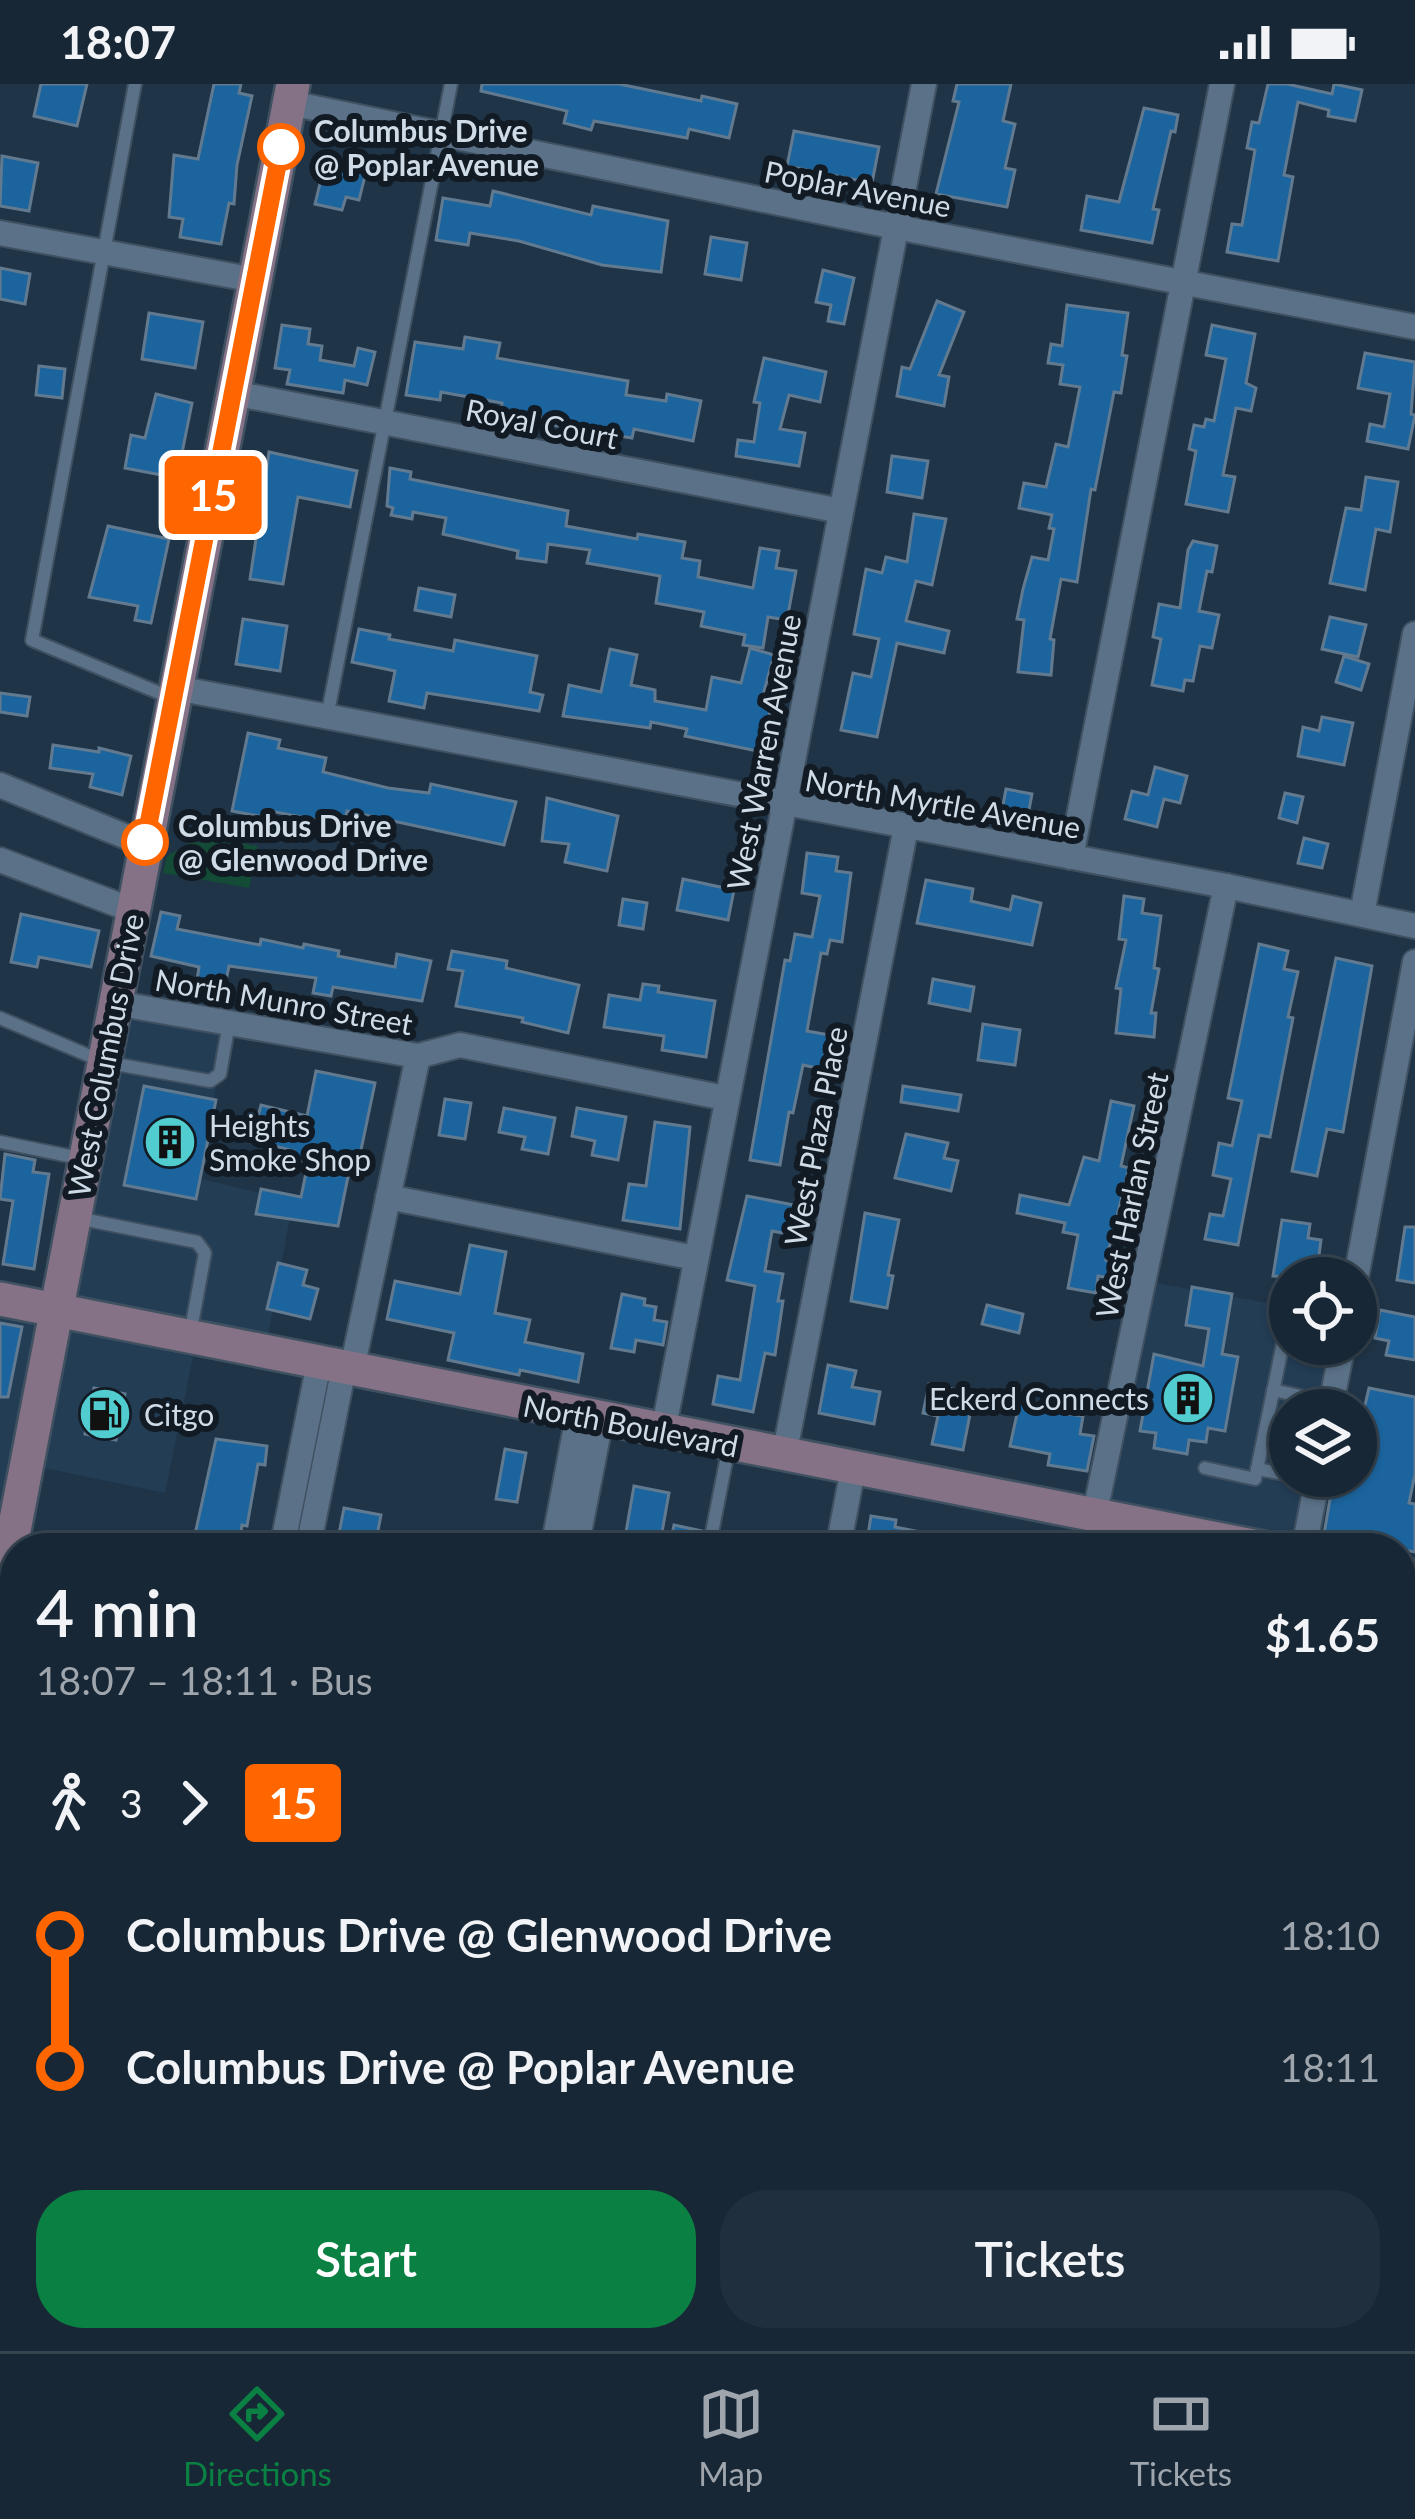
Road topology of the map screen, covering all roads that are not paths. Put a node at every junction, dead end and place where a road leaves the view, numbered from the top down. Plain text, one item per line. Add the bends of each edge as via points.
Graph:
1 (135, 84) edge
2 (451, 84) edge
3 (924, 84) edge
4 (1222, 84) edge
5 (291, 93) edge
6 (442, 134) junction
7 (896, 227) junction
8 (0, 232) edge
9 (105, 252) junction
10 (255, 280) junction
11 (1184, 282) junction
12 (1415, 326) edge
13 (233, 393) junction
14 (383, 423) junction
15 (841, 511) junction
16 (1415, 634) edge
17 (175, 694) junction
18 (327, 717) junction
19 (0, 785) edge
20 (784, 804) junction
21 (906, 827) junction
22 (145, 844) junction
23 (1071, 857) junction
24 (0, 860) edge
25 (1226, 886) junction
26 (132, 910) junction
27 (1362, 914) junction
28 (1415, 926) edge
29 (1415, 962) edge
30 (115, 1003) junction
31 (0, 1018) edge
32 (229, 1023) junction
33 (418, 1056) junction
34 (104, 1062) junction
35 (725, 1098) junction
36 (0, 1142) edge
37 (85, 1160) junction
38 (388, 1197) junction
39 (74, 1218) junction
40 (1360, 1257) edge
41 (695, 1258) junction
42 (0, 1299) edge
43 (57, 1310) junction
44 (189, 1336) junction
45 (338, 1366) junction
46 (1269, 1410) edge
47 (590, 1418) junction
48 (663, 1432) junction
49 (730, 1445) junction
50 (784, 1456) junction
51 (1205, 1468) dead end
52 (1257, 1468) junction
53 (853, 1469) junction
54 (1269, 1470) edge
55 (1305, 1497) edge
56 (1094, 1517) junction
57 (17, 1533) edge
58 (288, 1533) edge
59 (310, 1533) edge
60 (557, 1533) edge
61 (578, 1533) edge
62 (712, 1533) edge
63 (841, 1533) edge
64 (1181, 1533) edge
65 (1304, 1533) edge

1 - 9 lane
2 - 6 lane
3 - 7 street, West Warren Avenue
4 - 11 street
5 - 6 street, Poplar Avenue
5 - 10 main road, West Columbus Drive
6 - 7 street, Poplar Avenue
6 - 14 lane
7 - 11 street, Poplar Avenue
7 - 15 street, West Warren Avenue
8 - 9 street
9 - 10 street
9 - 17 lane via 32,640
10 - 13 main road, West Columbus Drive
11 - 12 street, Poplar Avenue
11 - 23 street
13 - 14 street, Royal Court
13 - 17 main road, West Columbus Drive
14 - 15 street, Royal Court
14 - 18 lane
15 - 20 street, West Warren Avenue
16 - 27 street
17 - 18 street, North Myrtle Avenue
17 - 22 main road, West Columbus Drive
18 - 20 street, North Myrtle Avenue
19 - 22 street
20 - 21 street, North Myrtle Avenue
20 - 35 street, West Warren Avenue
21 - 23 street, North Myrtle Avenue
21 - 50 street, West Plaza Place
22 - 26 main road, West Columbus Drive
23 - 25 street, North Myrtle Avenue
24 - 26 street
25 - 27 street, North Myrtle Avenue
25 - 56 street, West Harlan Street
26 - 30 main road, West Columbus Drive
27 - 28 street, North Myrtle Avenue
29 - 40 street
30 - 32 street, North Munro Street
30 - 34 main road, West Columbus Drive
31 - 34 lane
32 - 33 street, North Munro Street
32 - 34 lane via 215,1079
33 - 35 street, North Munro Street via 460,1045
33 - 38 street
34 - 37 main road, West Columbus Drive
35 - 41 street, West Warren Avenue
36 - 37 lane
37 - 39 main road, West Columbus Drive
38 - 41 street
38 - 45 street
39 - 43 main road, West Columbus Drive
39 - 44 lane via 197,1242 205,1253
41 - 48 street, West Warren Avenue
42 - 43 main road, North Boulevard
43 - 44 main road, North Boulevard
43 - 57 main road, West Columbus Drive
44 - 45 main road, North Boulevard
45 - 47 main road, North Boulevard
45 - 58 street
45 - 59 street
46 - 52 lane
47 - 48 main road, North Boulevard
47 - 60 street
47 - 61 street
48 - 49 main road, North Boulevard
49 - 50 main road, North Boulevard
49 - 62 lane
50 - 53 main road, North Boulevard
51 - 52 lane via 1255,1479
52 - 54 lane
53 - 56 main road, North Boulevard
53 - 63 street
55 - 65 street
56 - 64 main road, North Boulevard

